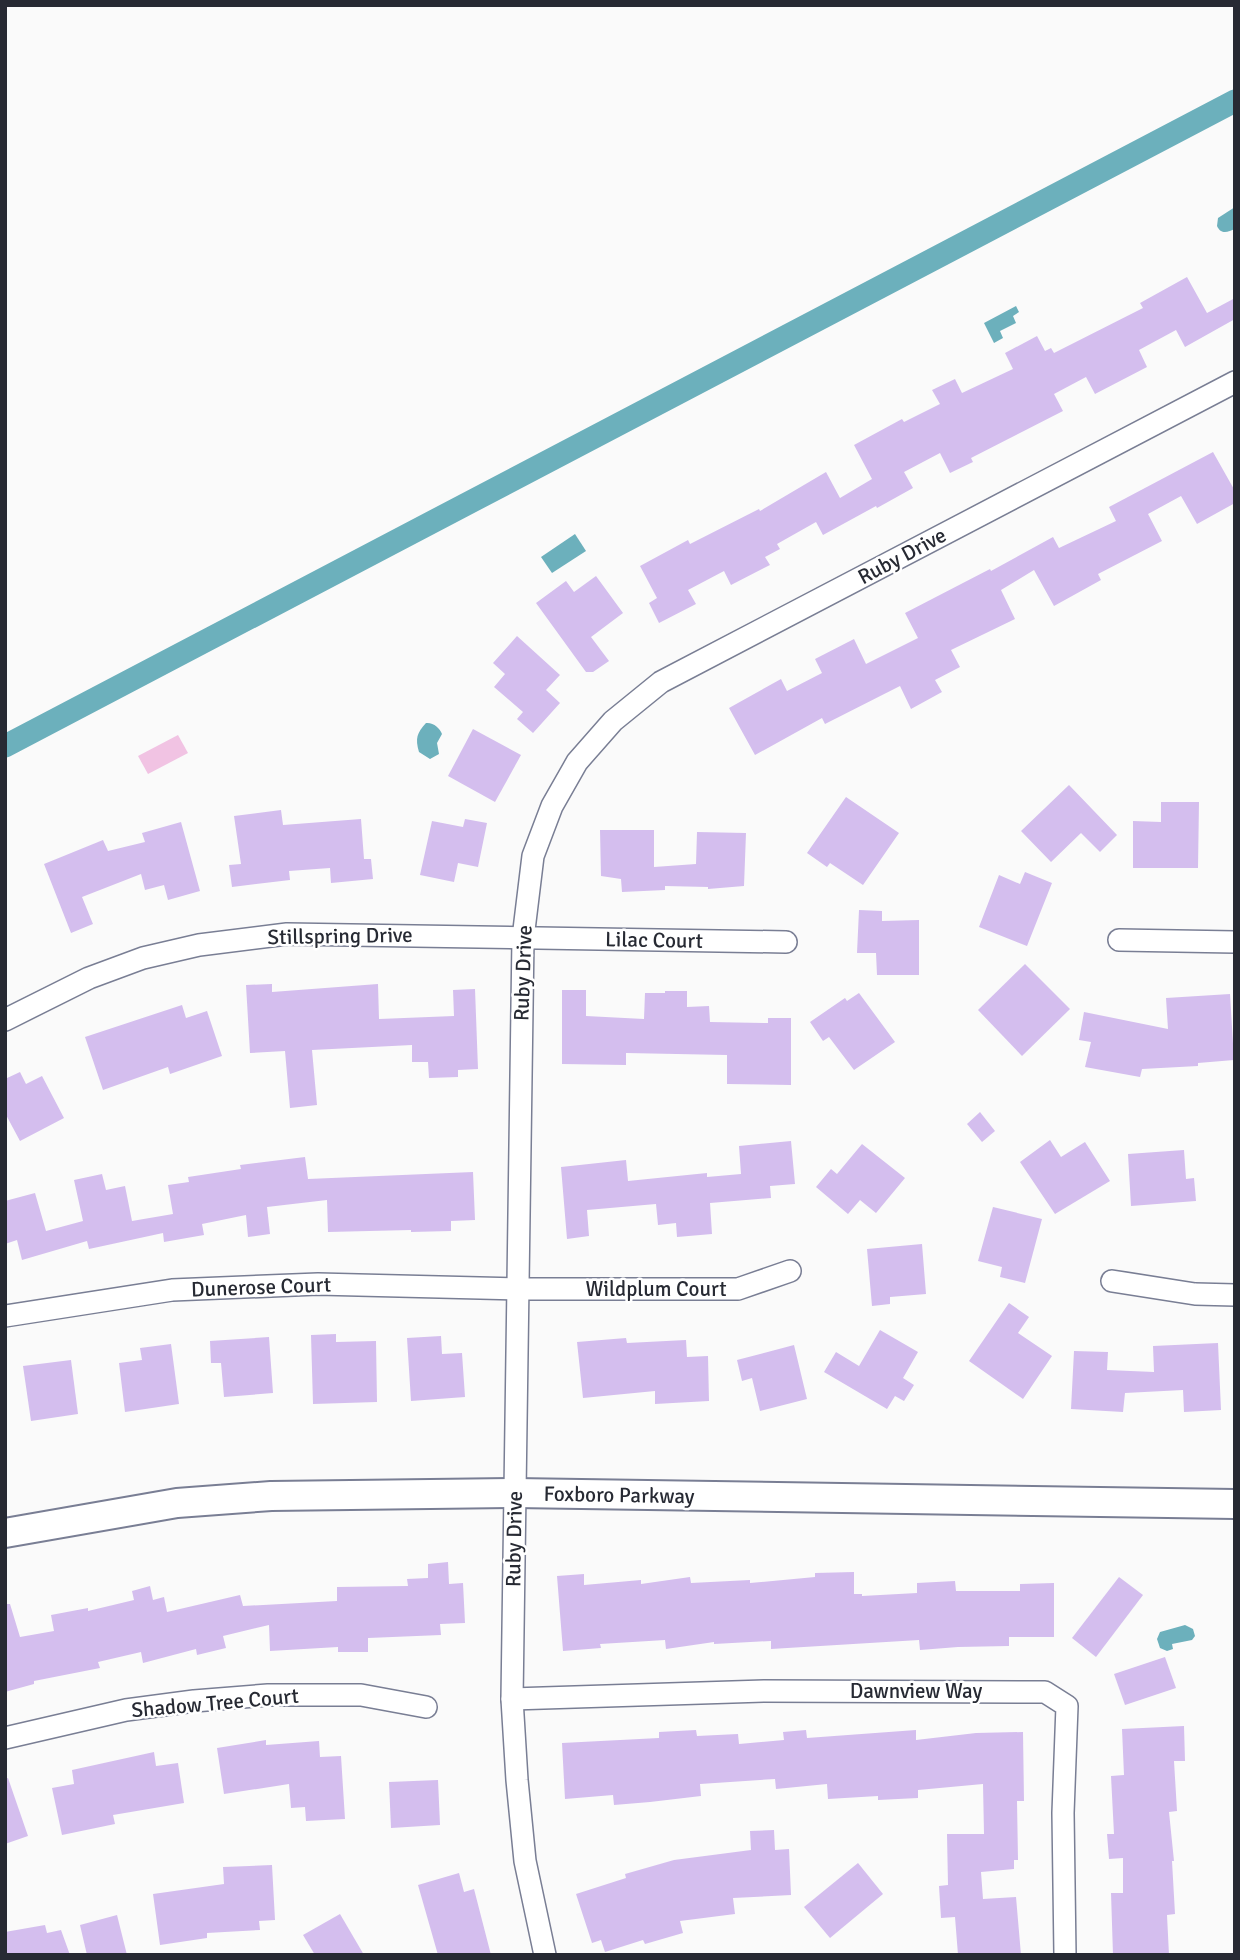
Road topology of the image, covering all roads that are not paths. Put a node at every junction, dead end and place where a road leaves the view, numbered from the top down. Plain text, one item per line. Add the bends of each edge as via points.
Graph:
1 (1235, 383) edge
2 (523, 937) junction
3 (1119, 940) dead end
4 (786, 942) dead end
5 (1235, 942) edge
6 (5, 1020) edge
7 (790, 1271) dead end
8 (1112, 1281) dead end
9 (518, 1289) junction
10 (1235, 1295) edge
11 (5, 1317) edge
12 (515, 1493) junction
13 (1235, 1504) edge
14 (5, 1533) edge
15 (512, 1699) junction
16 (426, 1707) dead end
17 (5, 1738) edge
18 (545, 1955) edge
19 (1065, 1955) edge

1 - 2 street, Ruby Drive via 661,682 613,721 577,762 552,806 533,856
2 - 4 street, Lilac Court
2 - 6 street, Stillspring Drive via 287,933 199,945 89,978
2 - 9 street, Ruby Drive
3 - 5 street
7 - 9 street, Wildplum Court via 738,1289
8 - 10 street via 1195,1294
9 - 11 street, Dunerose Court via 318,1284 172,1290
9 - 12 street, Ruby Drive
12 - 13 main road, Foxboro Parkway
12 - 14 main road, Foxboro Parkway via 271,1496 190,1502
12 - 15 street, Ruby Drive
15 - 18 street, Ruby Drive via 525,1861
15 - 19 street, Dawnview Way via 764,1691 1045,1692 1067,1706
16 - 17 street, Shadow Tree Court via 361,1696 255,1696 126,1710

